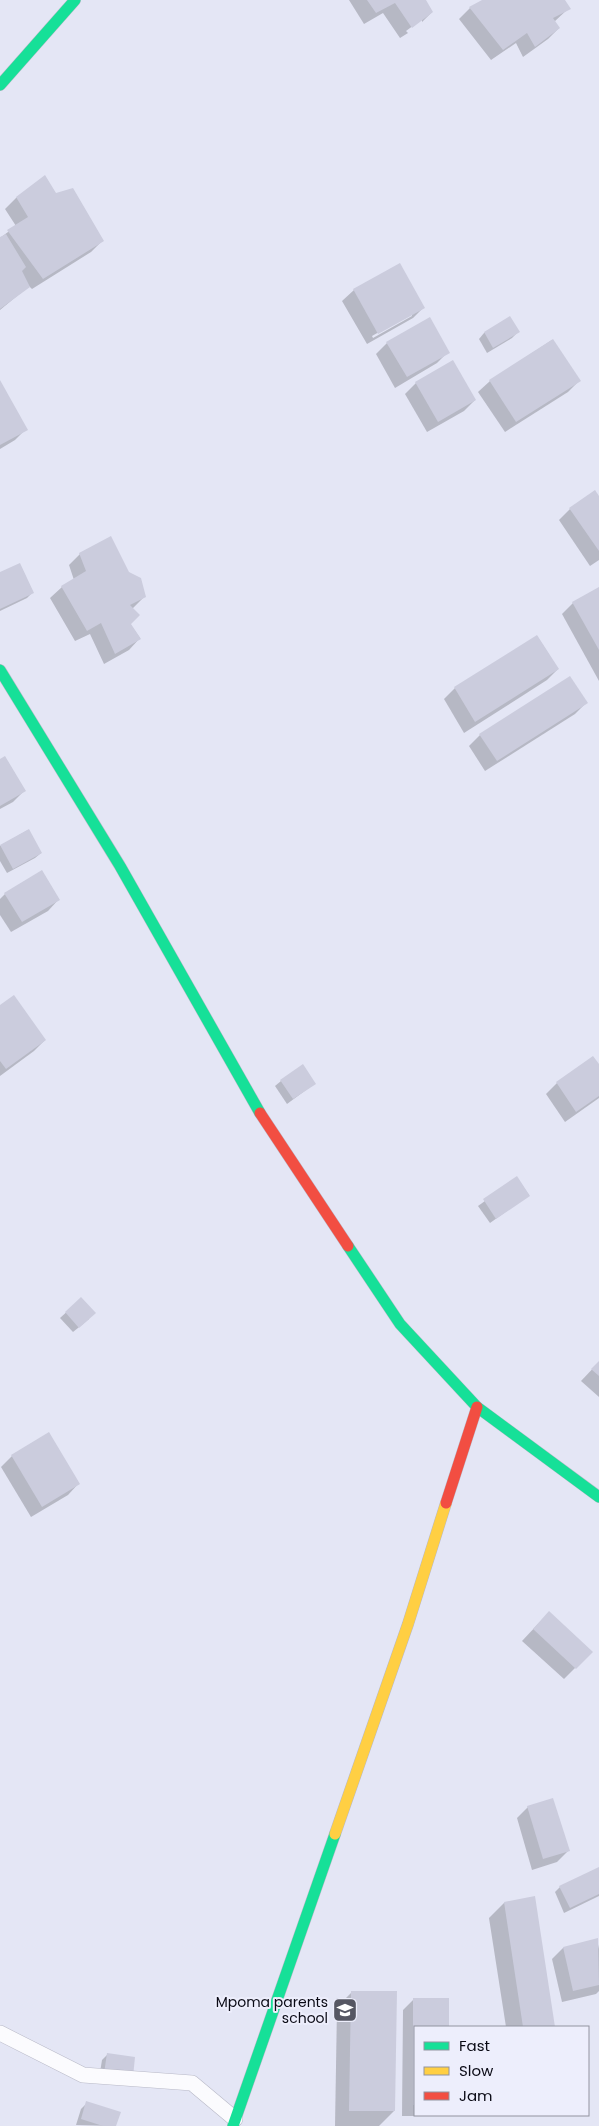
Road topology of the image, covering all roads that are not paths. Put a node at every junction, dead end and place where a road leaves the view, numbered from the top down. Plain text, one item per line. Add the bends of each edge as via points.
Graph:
1 (75, 0) edge
2 (0, 85) edge
3 (0, 670) edge
4 (477, 1407) junction
5 (599, 1497) edge
6 (0, 2033) edge
7 (234, 2123) edge

1 - 2 street
3 - 4 street via 120,866 266,1124 400,1324
4 - 5 street
4 - 7 street via 408,1624
6 - 7 lane via 83,2075 192,2083

